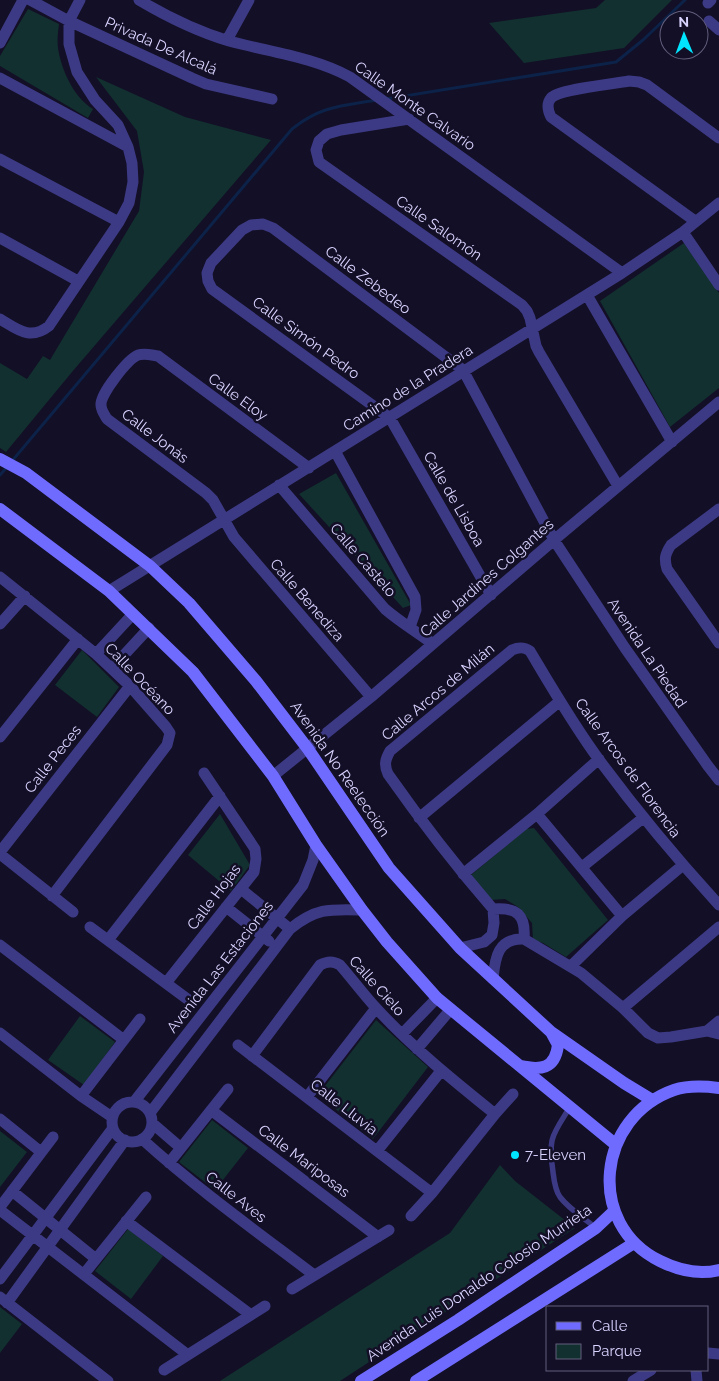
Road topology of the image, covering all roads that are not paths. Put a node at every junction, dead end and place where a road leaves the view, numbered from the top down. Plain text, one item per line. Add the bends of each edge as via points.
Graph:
1 (22, 0) edge
2 (30, 0) edge
3 (80, 0) edge
4 (139, 0) edge
5 (249, 0) edge
6 (69, 21) junction
7 (709, 22) edge
8 (719, 30) edge
9 (227, 40) junction
10 (0, 43) edge
11 (0, 78) edge
12 (272, 99) dead end
13 (409, 119) junction
14 (719, 138) edge
15 (128, 147) junction
16 (0, 159) edge
17 (719, 203) edge
18 (695, 221) junction
19 (119, 222) junction
20 (251, 225) joint
21 (683, 232) junction
22 (0, 238) edge
23 (622, 273) junction
24 (78, 281) junction
25 (719, 285) edge
26 (587, 295) junction
27 (0, 319) edge
28 (532, 328) junction
29 (147, 354) joint
30 (463, 370) junction
31 (719, 402) edge
32 (390, 418) junction
33 (672, 442) junction
34 (335, 451) junction
35 (0, 459) edge
36 (309, 468) junction
37 (279, 485) junction
38 (618, 486) junction
39 (0, 509) edge
40 (718, 512) edge
41 (224, 519) junction
42 (554, 540) junction
43 (150, 566) junction
44 (0, 577) edge
45 (110, 591) junction
46 (491, 595) junction
47 (25, 596) junction
48 (133, 614) junction
49 (0, 624) edge
50 (410, 627) junction
51 (149, 628) junction
52 (78, 639) junction
53 (433, 644) junction
54 (719, 644) edge
55 (519, 647) joint
56 (96, 654) junction
57 (112, 668) junction
58 (130, 686) junction
59 (372, 697) junction
60 (560, 701) junction
61 (0, 738) edge
62 (308, 749) junction
63 (599, 759) junction
64 (204, 773) dead end
65 (273, 776) junction
66 (719, 780) edge
67 (220, 796) junction
68 (536, 814) junction
69 (419, 818) junction
70 (643, 818) junction
71 (316, 845) junction
72 (0, 853) edge
73 (682, 865) junction
74 (582, 868) junction
75 (463, 874) junction
76 (241, 889) junction
77 (52, 896) junction
78 (719, 905) edge
79 (226, 907) junction
80 (493, 909) junction
81 (362, 910) junction
82 (73, 912) dead end
83 (622, 916) junction
84 (276, 919) junction
85 (90, 927) dead end
86 (719, 927) edge
87 (290, 929) junction
88 (492, 935) junction
89 (263, 936) junction
90 (524, 939) junction
91 (108, 940) junction
92 (0, 944) edge
93 (502, 946) junction
94 (276, 947) junction
95 (460, 948) junction
96 (571, 966) junction
97 (493, 979) junction
98 (166, 984) junction
99 (437, 998) junction
100 (190, 1001) dead end
101 (376, 1008) junction
102 (623, 1008) junction
103 (451, 1009) junction
104 (140, 1019) dead end
105 (719, 1021) edge
106 (707, 1031) junction
107 (551, 1032) junction
108 (0, 1033) edge
109 (402, 1034) junction
110 (719, 1034) edge
111 (124, 1040) junction
112 (238, 1044) dead end
113 (417, 1048) junction
114 (252, 1056) junction
115 (520, 1066) junction
116 (441, 1071) junction
117 (719, 1088) edge
118 (228, 1089) dead end
119 (513, 1094) dead end
120 (81, 1096) junction
121 (307, 1097) junction
122 (652, 1100) junction
123 (134, 1102) junction
124 (570, 1107) junction
125 (211, 1110) junction
126 (495, 1114) junction
127 (151, 1118) junction
128 (0, 1119) edge
129 (113, 1122) junction
130 (53, 1136) dead end
131 (142, 1139) junction
132 (125, 1140) junction
133 (615, 1144) junction
134 (181, 1148) junction
135 (377, 1151) junction
136 (41, 1152) junction
137 (170, 1163) junction
138 (12, 1191) junction
139 (432, 1193) junction
140 (146, 1197) dead end
141 (0, 1209) edge
142 (614, 1211) junction
143 (411, 1216) dead end
144 (46, 1218) junction
145 (126, 1221) junction
146 (596, 1228) junction
147 (60, 1230) junction
148 (389, 1230) dead end
149 (33, 1235) junction
150 (378, 1236) junction
151 (634, 1243) junction
152 (48, 1247) junction
153 (96, 1259) junction
154 (719, 1270) edge
155 (84, 1274) junction
156 (314, 1276) junction
157 (0, 1279) edge
158 (292, 1289) dead end
159 (4, 1300) edge
160 (265, 1306) dead end
161 (251, 1315) junction
162 (188, 1355) junction
163 (164, 1370) dead end
164 (649, 1371) edge
165 (108, 1381) edge
166 (361, 1381) edge
167 (416, 1381) edge
168 (633, 1381) edge

1 - 10 street
2 - 6 street, Privada De Alcalá
3 - 6 street
4 - 9 street, Calle Monte Calvario via 165,15
5 - 9 street
6 - 12 street, Privada De Alcalá via 206,84
6 - 15 street via 69,44 77,72 95,100 118,125
7 - 8 street
9 - 13 street, Calle Monte Calvario via 318,63 342,73
11 - 15 street
13 - 23 street, Calle Monte Calvario
13 - 28 street, Calle Salomón via 327,134 319,141 316,150 319,162 522,305
14 - 18 street via 639,82 556,94 548,104 552,117
15 - 19 street via 133,182 129,203
16 - 19 street
17 - 18 street, Camino de la Pradera
18 - 21 street, Camino de la Pradera
19 - 24 street
20 - 30 street, Calle Zebedeo via 263,224 273,228
20 - 32 street, Calle Simón Pedro via 242,230 211,263 207,272 212,288
21 - 23 street, Camino de la Pradera
21 - 25 street
22 - 24 street
23 - 26 street, Camino de la Pradera
24 - 27 street via 49,326 42,331 24,333
26 - 28 street, Camino de la Pradera
26 - 33 street
28 - 30 street, Camino de la Pradera
28 - 38 street, Calle Salomón via 539,352
29 - 36 street, Calle Eloy via 158,356
29 - 41 street, Calle Jonás via 136,356 129,362 103,395 102,411 107,419 206,493
30 - 32 street, Camino de la Pradera
30 - 42 street, Avenida La Piedad
31 - 33 street, Calle Jardines Colgantes
32 - 34 street, Camino de la Pradera
32 - 46 street, Calle de Lisboa
33 - 38 street, Calle Jardines Colgantes
34 - 36 street, Camino de la Pradera
34 - 50 street via 415,597 416,610
35 - 43 main road, Avenida No Reelección via 26,473
36 - 37 street, Camino de la Pradera
37 - 41 street, Camino de la Pradera
37 - 50 street, Calle Castelo via 385,609
38 - 42 street, Calle Jardines Colgantes
39 - 45 main road
40 - 54 street via 671,545 665,560 667,569
41 - 43 street, Camino de la Pradera
41 - 59 street, Calle Benediza via 238,543
42 - 46 street, Calle Jardines Colgantes
42 - 66 street, Avenida La Piedad via 625,648
43 - 45 street, Camino de la Pradera
43 - 62 main road, Avenida No Reelección via 189,603 256,681
44 - 47 street, Calle Océano
45 - 48 main road
46 - 53 street, Calle Jardines Colgantes
47 - 49 street
47 - 52 street, Calle Océano
48 - 51 main road
48 - 56 street
50 - 53 street, Calle Castelo
51 - 57 street
51 - 65 main road via 194,672
52 - 56 street, Calle Océano
52 - 61 street
53 - 59 street, Calle Jardines Colgantes
55 - 60 street, Calle Arcos de Florencia via 530,651
55 - 69 street, Calle Arcos de Milán via 390,751 385,766 388,774
56 - 57 street, Calle Océano
57 - 58 street, Calle Océano
58 - 72 street, Calle Peces
58 - 77 street, Calle Océano via 170,733 167,745
59 - 62 street, Calle Jardines Colgantes
60 - 63 street, Calle Arcos de Florencia
60 - 69 street
62 - 65 street, Calle Jardines Colgantes
62 - 95 main road, Avenida No Reelección via 389,868
63 - 68 street
63 - 70 street, Calle Arcos de Florencia
64 - 67 street, Calle Hojas
65 - 71 main road
67 - 76 street, Calle Hojas via 254,849 254,872
67 - 91 street
68 - 74 street
68 - 75 street
69 - 75 street, Calle Arcos de Milán
70 - 73 street, Calle Arcos de Florencia
70 - 74 street
71 - 81 main road
71 - 84 street, Avenida Las Estaciones via 303,886
72 - 77 street
73 - 78 street, Calle Arcos de Florencia
73 - 83 street
74 - 83 street
75 - 80 street, Calle Arcos de Milán
76 - 79 street, Calle Hojas
76 - 84 street
77 - 82 street
79 - 89 street
79 - 98 street, Calle Hojas
80 - 88 street
80 - 90 street via 514,910 522,918
81 - 87 street, Avenida Las Estaciones via 317,912
81 - 99 main road
83 - 96 street
84 - 87 street
84 - 89 street, Avenida Las Estaciones
85 - 91 street
86 - 102 street
87 - 94 street, Avenida Las Estaciones
88 - 93 street
88 - 95 street via 484,942
89 - 94 street
89 - 123 street, Avenida Las Estaciones
90 - 93 street
90 - 96 street
91 - 98 street
92 - 111 street
93 - 97 street via 495,958
94 - 127 street, Avenida Las Estaciones
95 - 97 main road, Avenida No Reelección
96 - 102 street
97 - 107 main road, Avenida No Reelección
98 - 100 street
99 - 103 main road
99 - 109 street
101 - 109 street, Calle Cielo
101 - 114 street, Calle Cielo via 340,965 327,962 320,965
101 - 121 street
102 - 106 street via 648,1033 658,1038
103 - 113 street
103 - 115 main road
104 - 111 street
105 - 106 street
106 - 110 street
107 - 115 main road via 558,1045 555,1059 543,1067
107 - 122 main road, Avenida No Reelección
108 - 120 street
109 - 113 street, Calle Cielo
111 - 120 street
112 - 114 street, Calle Lluvia
113 - 116 street, Calle Cielo
114 - 121 street, Calle Lluvia
115 - 124 main road
116 - 126 street, Calle Cielo
116 - 135 street
117 - 122 main road via 700,1085 675,1090
118 - 125 street
119 - 126 street
120 - 129 street
121 - 135 street, Calle Lluvia
122 - 133 main road via 624,1127
123 - 127 street via 140,1104
123 - 129 street via 118,1107
124 - 133 main road
124 - 146 lane via 550,1142 555,1187 565,1203
125 - 134 street
125 - 150 street, Calle Mariposas
126 - 139 street
127 - 131 street via 147,1134
127 - 134 street
128 - 136 street
129 - 132 street via 116,1133
129 - 144 street
130 - 136 street
131 - 132 street
131 - 137 street, Calle Aves
132 - 147 street
133 - 142 main road via 609,1189
134 - 137 street
135 - 139 street, Calle Lluvia
136 - 138 street
137 - 156 street, Calle Aves
138 - 141 street
138 - 144 street
139 - 143 street
140 - 145 street
141 - 149 street
142 - 146 main road, Avenida Luis Donaldo Colosio Murrieta
142 - 151 main road
144 - 147 street
144 - 149 street
145 - 153 street
145 - 161 street
146 - 166 main road, Avenida Luis Donaldo Colosio Murrieta
147 - 152 street
147 - 153 street
148 - 150 street
149 - 152 street
149 - 157 street
150 - 156 street
151 - 154 main road via 671,1267 692,1272
151 - 167 main road
152 - 155 street
152 - 159 street
153 - 155 street
155 - 162 street
156 - 158 street
159 - 165 street
160 - 161 street
161 - 162 street
162 - 163 street
164 - 168 street

